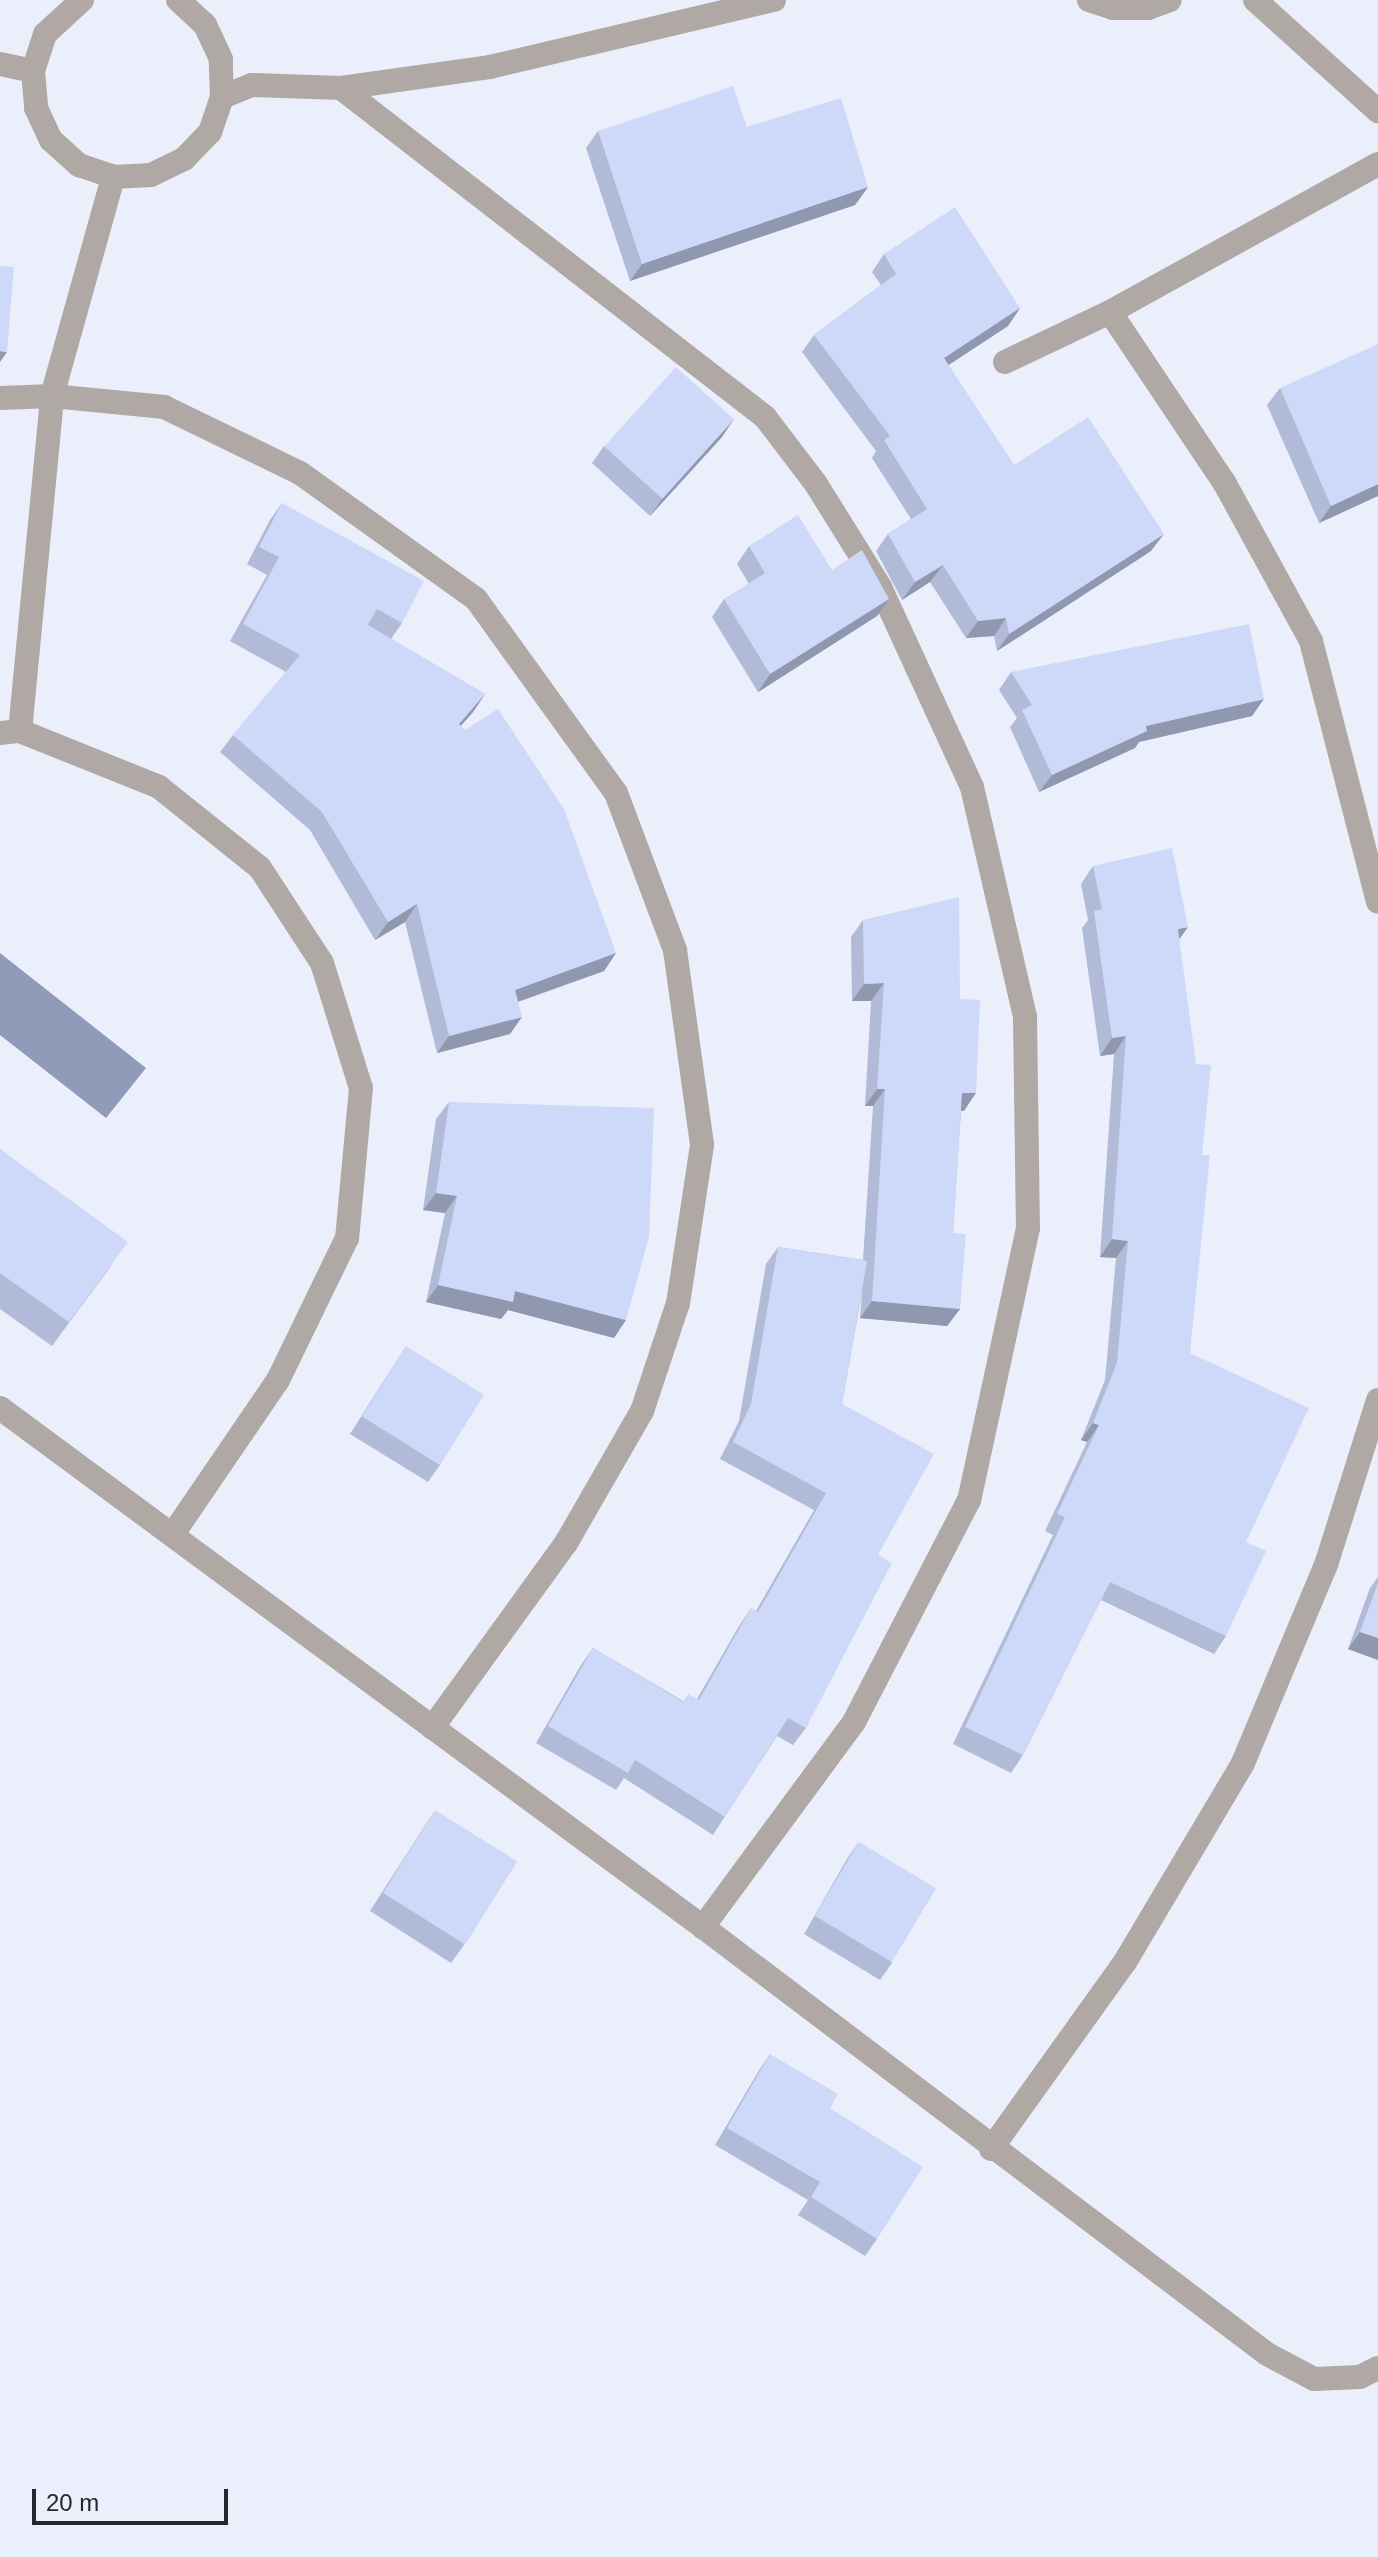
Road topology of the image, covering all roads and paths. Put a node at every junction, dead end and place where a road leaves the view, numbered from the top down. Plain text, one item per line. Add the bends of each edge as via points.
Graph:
1 (82, 0) edge
2 (178, 0) edge
3 (774, 0) edge
4 (1089, 0) edge
5 (1170, 0) edge
6 (1255, 0) edge
7 (0, 64) edge
8 (33, 71) junction
9 (341, 88) junction
10 (222, 97) junction
11 (1378, 111) edge
12 (1378, 164) edge
13 (113, 177) junction
14 (1110, 312) junction
15 (1005, 362) dead end
16 (52, 396) junction
17 (0, 398) edge
18 (10, 732) edge
19 (1378, 902) edge
20 (1378, 1400) edge
21 (0, 1408) edge
22 (173, 1534) junction
23 (432, 1728) junction
24 (703, 1927) junction
25 (991, 2149) junction
26 (1378, 2368) edge

1 - 8 street via 45,34
2 - 10 street via 205,25 221,59
3 - 9 street via 490,67
4 - 5 street via 1113,8 1148,8
6 - 11 street
7 - 8 street
8 - 13 street via 36,108 51,140 79,165
9 - 10 street via 252,85
9 - 24 street via 765,417 816,484 880,587 972,787 1025,1017 1028,1228 969,1500 854,1722
10 - 13 street via 210,132 184,159 151,175
12 - 14 street
13 - 16 street
14 - 15 street
14 - 19 street via 1224,482 1311,641
16 - 17 street
16 - 18 street
16 - 23 street via 164,407 287,466 476,599 616,793 675,950 702,1145 678,1303 642,1411 566,1543
18 - 22 street via 159,787 260,868 322,963 361,1088 347,1238 278,1380
20 - 25 street via 1326,1565 1243,1763 1125,1962
21 - 22 street
22 - 23 street
23 - 24 street
24 - 25 street
25 - 26 street via 1267,2354 1314,2379 1360,2377

